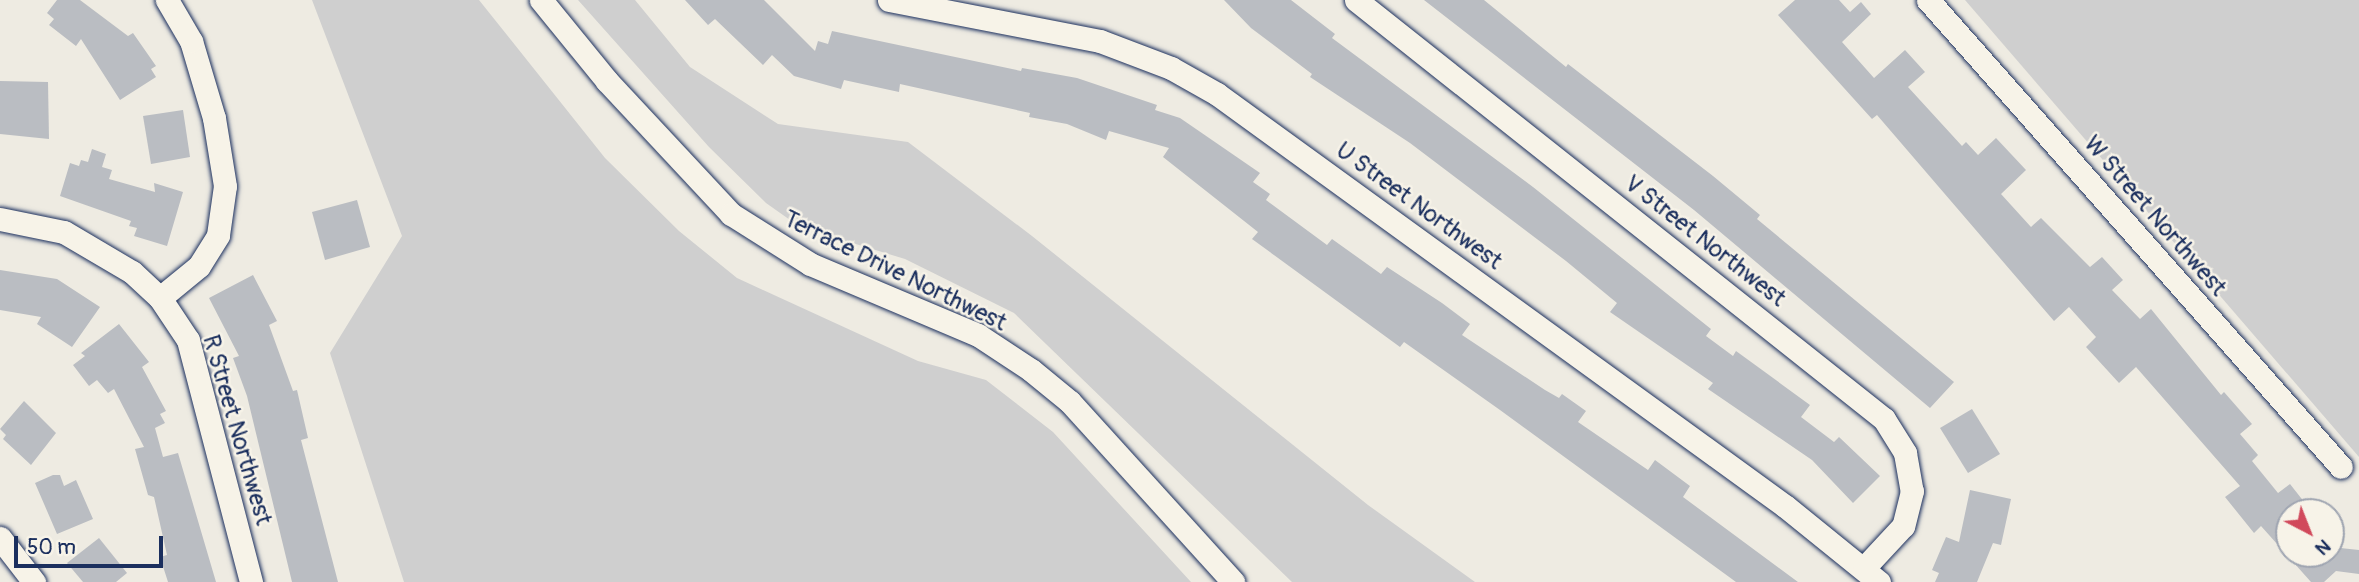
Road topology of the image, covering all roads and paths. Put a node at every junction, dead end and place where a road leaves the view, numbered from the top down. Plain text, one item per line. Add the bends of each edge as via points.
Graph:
1 (167, 0) edge
2 (541, 0) edge
3 (889, 0) edge
4 (1356, 0) edge
5 (1928, 0) edge
6 (0, 219) edge
7 (160, 298) junction
8 (2341, 467) dead end
9 (0, 538) edge
10 (1872, 575) edge
11 (34, 582) edge
12 (251, 582) edge
13 (1233, 582) edge

1 - 7 street via 191,41 214,118 225,186 218,235 199,266
2 - 13 street, Terrace Drive Northwest via 607,81 732,214 810,264 978,335 1031,370 1070,402
3 - 10 street, U Street Northwest via 1100,41 1171,68 1217,94
4 - 10 street, V Street Northwest via 1884,419 1905,453 1912,491 1903,526
5 - 8 street, W Street Northwest
6 - 7 street, R Street Northwest via 64,232 132,272
7 - 12 street, R Street Northwest via 188,340
9 - 11 street

